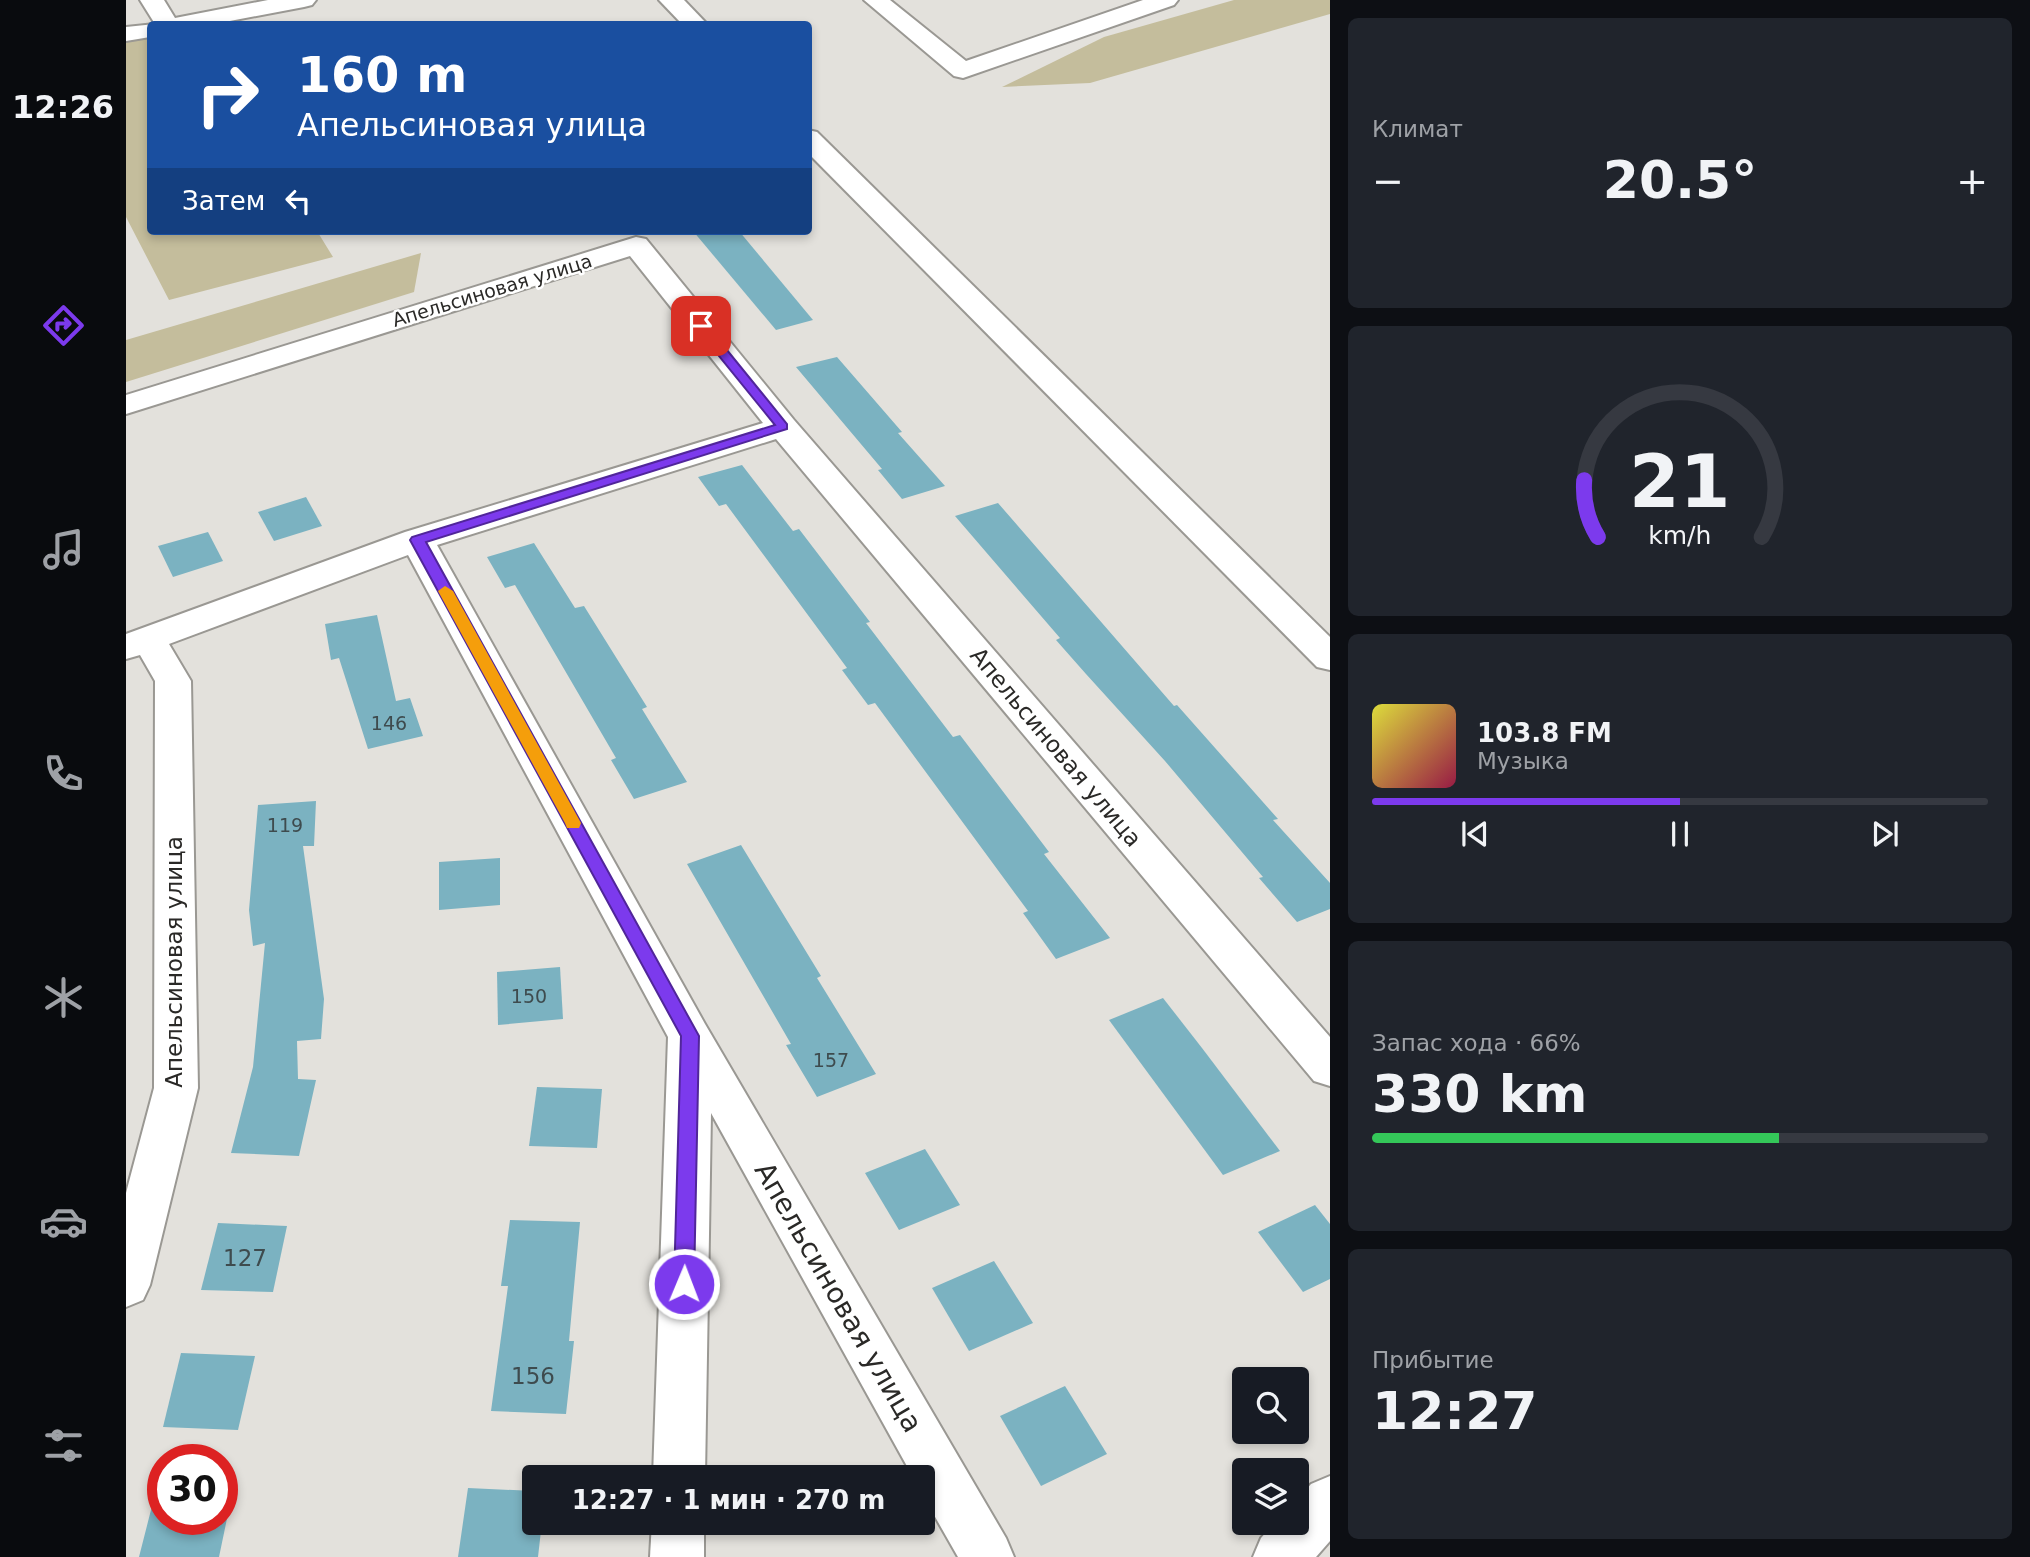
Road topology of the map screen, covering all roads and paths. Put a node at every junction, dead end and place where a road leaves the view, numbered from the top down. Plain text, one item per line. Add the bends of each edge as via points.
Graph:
1 (152, 0) edge
2 (304, 0) edge
3 (671, 0) edge
4 (876, 0) edge
5 (1166, 0) edge
6 (165, 21) edge
7 (196, 21) edge
8 (692, 21) edge
9 (147, 30) edge
10 (126, 34) edge
11 (812, 142) edge
12 (126, 405) edge
13 (783, 427) junction
14 (417, 540) junction
15 (137, 643) edge
16 (1330, 658) edge
17 (690, 1036) junction
18 (1330, 1068) edge
19 (126, 1285) edge
20 (679, 1465) edge
21 (1330, 1502) edge
22 (678, 1535) edge
23 (677, 1557) edge
24 (988, 1557) edge
25 (1280, 1557) edge

1 - 6 street
2 - 7 street
3 - 8 street
4 - 5 street via 963,71
9 - 10 street
11 - 16 street
12 - 13 street, Апельсиновая улица via 636,245
13 - 14 street, Апельсиновая улица
13 - 18 street, Апельсиновая улица
14 - 15 street, Апельсиновая улица
14 - 17 street, Апельсиновая улица
15 - 19 street, Апельсиновая улица via 173,681 176,1088
17 - 20 street
17 - 24 street, Апельсиновая улица
21 - 25 street
22 - 23 street

